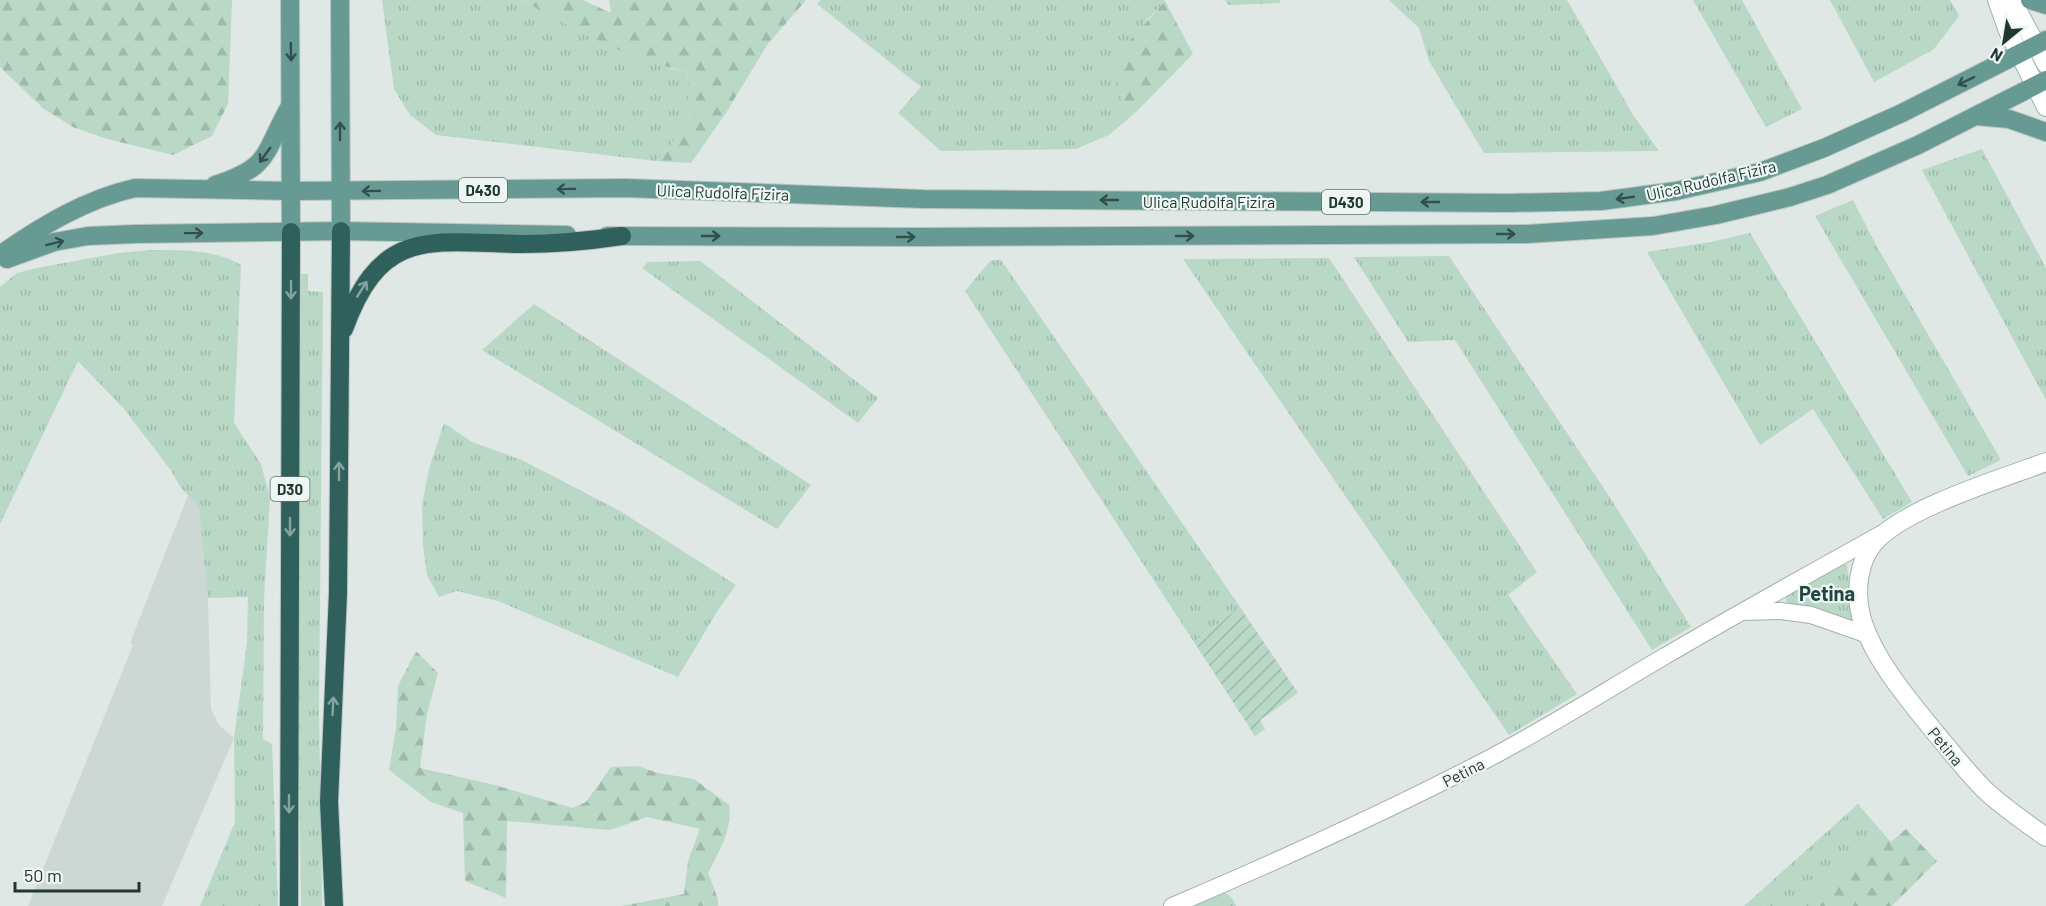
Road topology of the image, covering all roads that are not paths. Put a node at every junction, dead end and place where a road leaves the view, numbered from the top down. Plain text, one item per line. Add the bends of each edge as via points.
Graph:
1 (290, 0) edge
2 (340, 0) edge
3 (1997, 0) edge
4 (2012, 0) edge
5 (2030, 0) edge
6 (2046, 5) edge
7 (2041, 43) edge
8 (2020, 54) junction
9 (2046, 64) edge
10 (2041, 82) edge
11 (291, 104) junction
12 (2046, 107) edge
13 (1976, 116) junction
14 (2046, 132) edge
15 (199, 191) junction
16 (291, 191) junction
17 (341, 191) junction
18 (341, 231) junction
19 (291, 232) junction
20 (622, 236) junction
21 (0, 255) edge
22 (0, 262) edge
23 (339, 342) junction
24 (2046, 462) edge
25 (1884, 532) junction
26 (1740, 612) junction
27 (1868, 635) junction
28 (2046, 837) edge
29 (289, 906) edge
30 (334, 906) edge
31 (1172, 906) edge

1 -> 11 main road, D30
17 -> 2 main road
3 - 8 street
4 - 7 street
5 - 6 main road
7 - 8 main road, Ulica Rudolfa Fizira / D430
7 - 9 street
8 - 10 street
8 -> 17 main road, Ulica Rudolfa Fizira / D430 via 1834,144 1760,172 1676,191 1601,201 923,199 624,188
10 - 12 street
10 - 13 main road, Ulica Rudolfa Fizira / D430
11 -> 15 main road via 258,164 233,180
11 - 16 main road, D30
13 - 14 main road via 2009,119
20 -> 13 main road, Ulica Rudolfa Fizira / D430 via 1527,234 1653,226 1716,215 1827,185
15 - 16 main road, Ulica Rudolfa Fizira
15 - 21 main road, Ulica Rudolfa Fizira via 135,188 112,193 48,224
16 - 17 main road, Ulica Rudolfa Fizira
16 - 19 main road, D30
17 - 18 main road
18 - 19 main road, Ulica Rudolfa Fizira
18 - 20 main road, Ulica Rudolfa Fizira / D430
18 - 23 highway
22 -> 19 main road, Ulica Rudolfa Fizira via 54,242 88,236
19 -> 29 highway, D30
23 -> 20 highway via 367,281 382,264 408,248 451,242 568,244
30 -> 23 highway via 329,802 338,593
24 - 25 street, Petina via 1933,506
25 - 26 street, Petina
25 - 27 street, Petina via 1866,554 1858,584 1860,611
26 - 27 street, Petina via 1811,615
26 - 31 street, Petina via 1486,760 1372,818
27 - 28 street, Petina via 1890,674 1974,779

